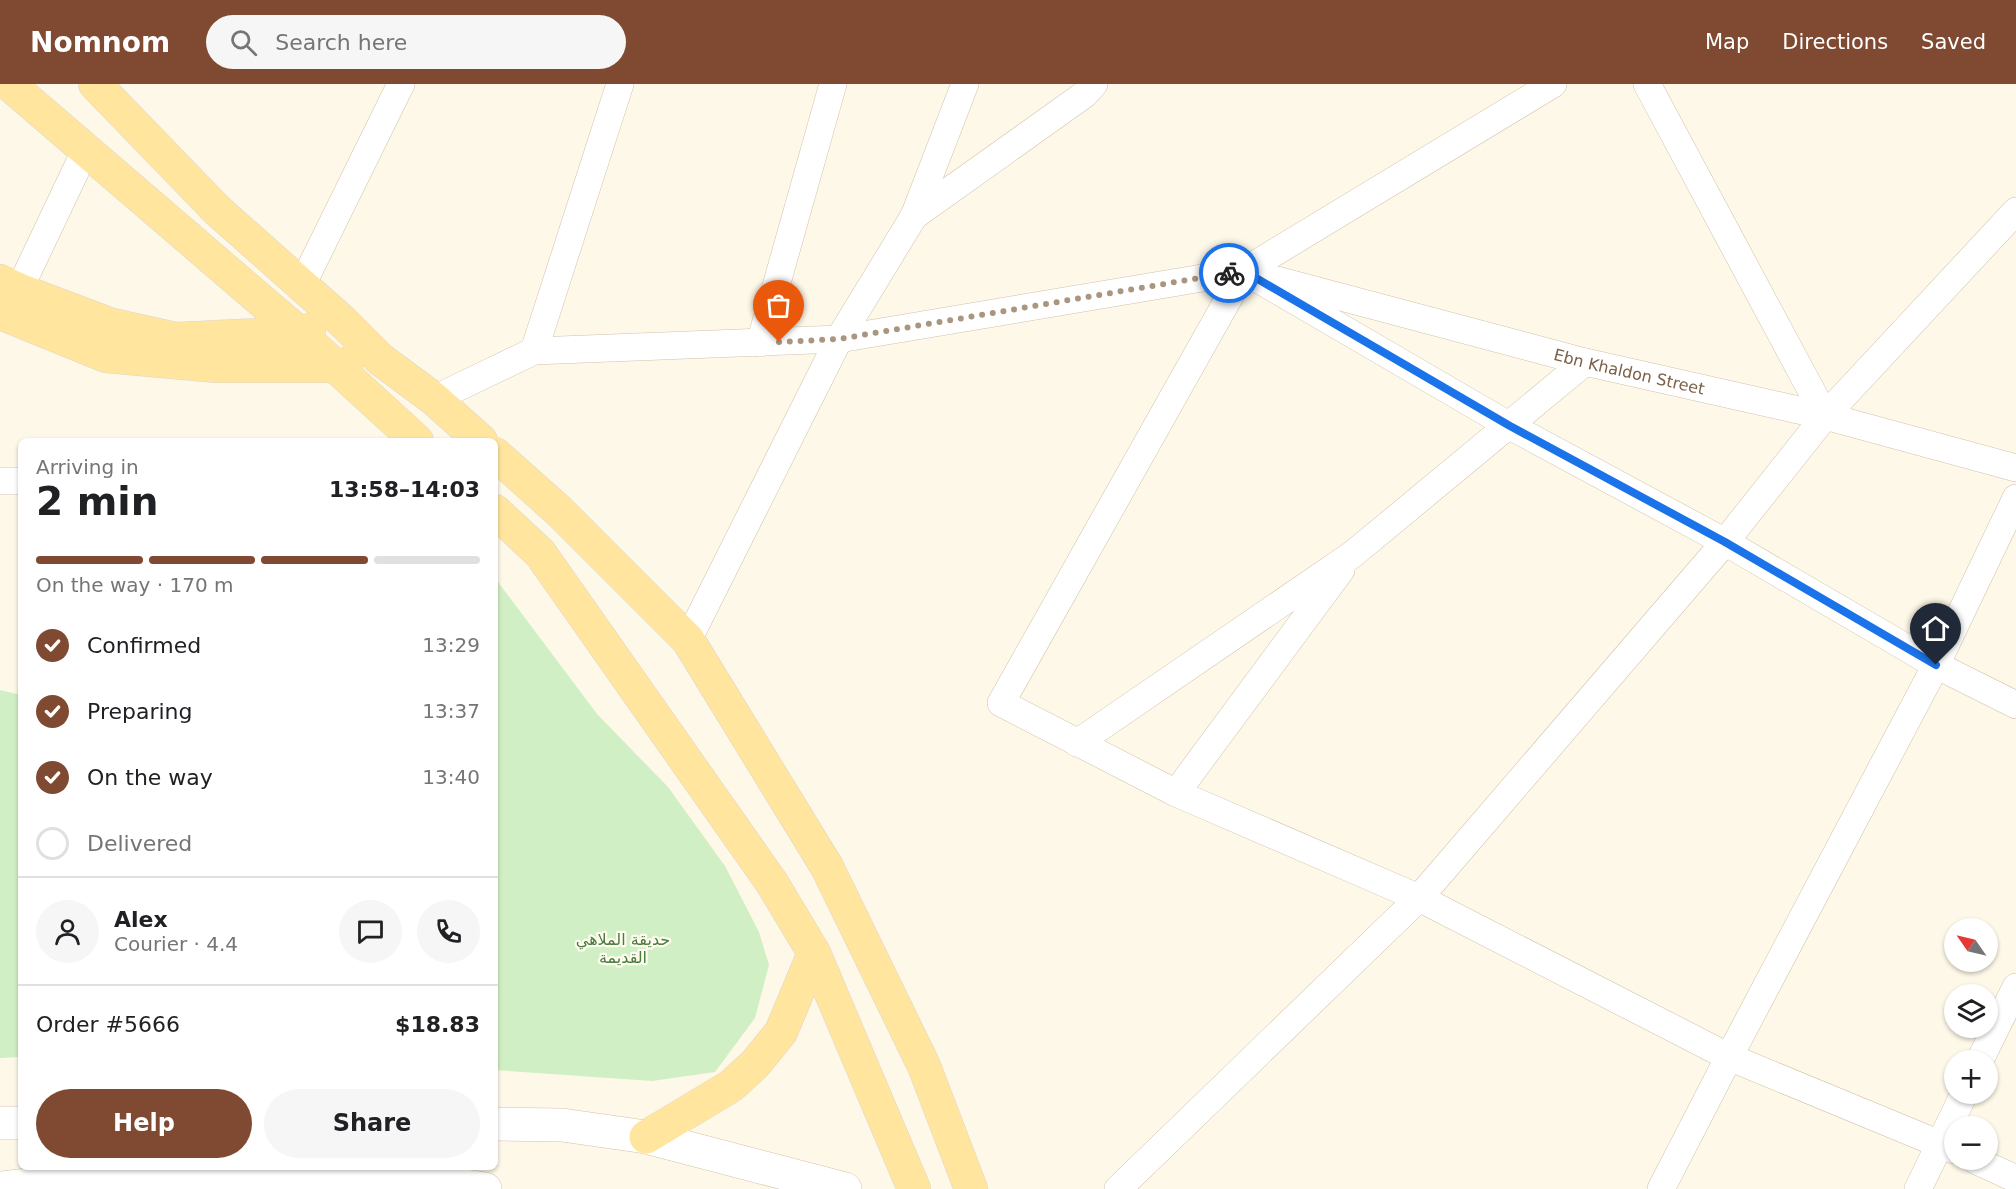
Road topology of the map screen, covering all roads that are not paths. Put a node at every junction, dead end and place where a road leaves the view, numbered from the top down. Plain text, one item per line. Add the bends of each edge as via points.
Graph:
1 (9, 84) edge
2 (401, 84) edge
3 (620, 84) edge
4 (833, 84) edge
5 (965, 84) edge
6 (1094, 84) edge
7 (1553, 84) edge
8 (1647, 84) edge
9 (100, 86) edge
10 (86, 149) junction
11 (2016, 211) edge
12 (914, 216) junction
13 (1244, 271) junction
14 (302, 285) junction
15 (6, 295) edge
16 (342, 321) junction
17 (299, 333) junction
18 (839, 339) junction
19 (760, 344) junction
20 (534, 351) junction
21 (380, 359) junction
22 (1586, 362) junction
23 (333, 366) junction
24 (434, 399) junction
25 (1826, 416) junction
26 (1510, 426) junction
27 (414, 438) edge
28 (478, 438) edge
29 (498, 457) edge
30 (2016, 468) edge
31 (0, 481) edge
32 (18, 481) edge
33 (2016, 498) edge
34 (498, 514) edge
35 (1725, 542) junction
36 (1353, 554) junction
37 (688, 640) junction
38 (1936, 665) junction
39 (2016, 705) edge
40 (1077, 743) junction
41 (1176, 794) junction
42 (1419, 898) junction
43 (814, 953) junction
44 (2016, 987) edge
45 (1985, 1050) edge
46 (1729, 1057) junction
47 (0, 1123) edge
48 (18, 1123) edge
49 (498, 1124) edge
50 (646, 1137) junction
51 (1944, 1146) edge
52 (1944, 1151) edge
53 (1997, 1170) edge
54 (2016, 1179) edge
55 (404, 1183) edge
56 (0, 1188) edge
57 (485, 1189) edge
58 (845, 1189) edge
59 (914, 1189) edge
60 (971, 1189) edge
61 (1118, 1189) edge
62 (1661, 1189) edge
63 (1918, 1189) edge

1 - 10 main road
2 - 14 street
3 - 20 street
4 - 19 street
5 - 12 street
6 - 12 street
7 - 13 street
8 - 25 street
9 - 14 main road via 217,210
10 - 15 street
10 - 17 main road
11 - 25 street
12 - 18 street
13 - 18 street
13 - 22 street, Ebn Khaldon Street
13 - 26 street
13 - 40 street via 1001,703
14 - 16 main road
15 - 17 main road via 176,339
15 - 23 main road via 106,357 216,366
16 - 17 main road
16 - 21 main road
17 - 23 main road
18 - 19 street
18 - 37 street
19 - 20 street
20 - 24 street
21 - 23 main road
21 - 24 main road
22 - 25 street, Ebn Khaldon Street
22 - 26 street
23 - 27 main road
24 - 28 main road
25 - 30 street, Ebn Khaldon Street
25 - 35 street
26 - 35 street
26 - 36 street
29 - 37 main road via 559,511
31 - 32 street
33 - 38 street
34 - 43 main road via 540,553 772,883
35 - 38 street
35 - 42 street
36 - 40 street
36 - 41 street
37 - 60 main road via 827,867 924,1066
38 - 39 street
38 - 46 street
40 - 41 street
41 - 42 street
42 - 46 street
42 - 61 street
43 - 50 main road via 780,1032 755,1064 731,1086
43 - 59 main road
44 - 45 street
46 - 51 street
46 - 62 street
47 - 48 main road
49 - 50 main road via 562,1125
50 - 58 main road
52 - 63 street
53 - 54 street
55 - 56 main road via 126,1174
55 - 57 main road

